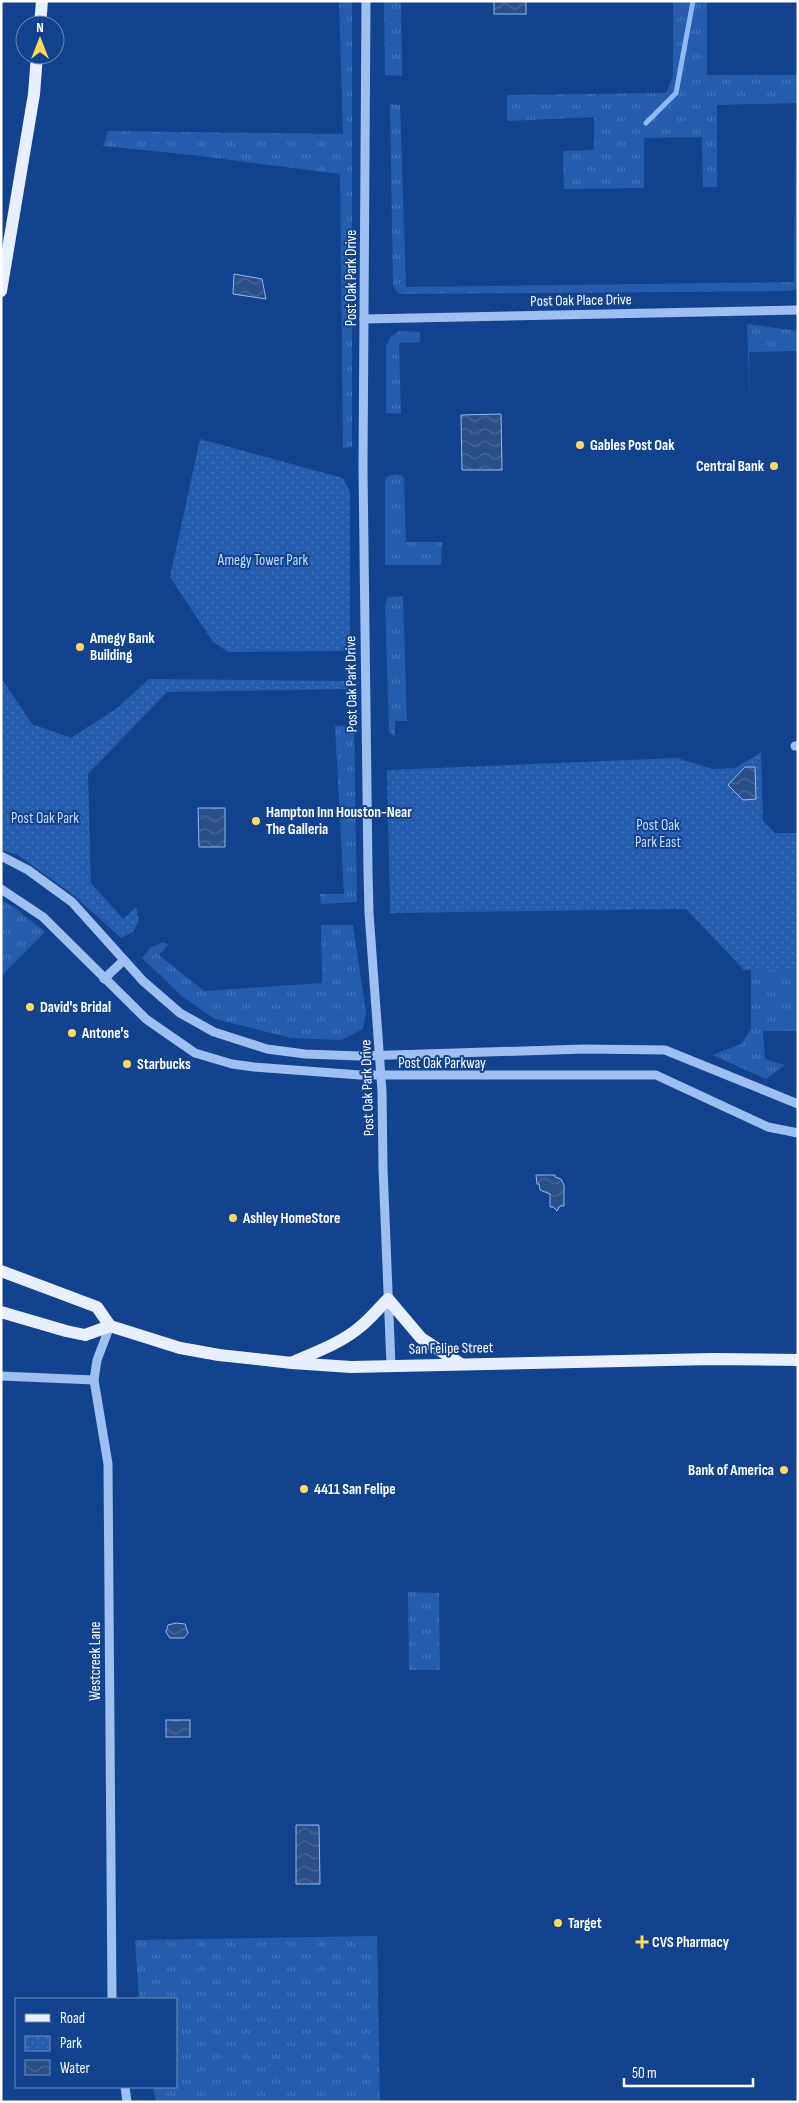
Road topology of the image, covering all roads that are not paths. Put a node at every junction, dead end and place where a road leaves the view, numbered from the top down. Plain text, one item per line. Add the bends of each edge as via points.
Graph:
1 (42, 1) edge
2 (366, 1) edge
3 (41, 15) edge
4 (36, 65) edge
5 (1, 291) edge
6 (798, 310) edge
7 (364, 319) junction
8 (1, 856) edge
9 (1, 888) edge
10 (124, 960) junction
11 (104, 979) junction
12 (380, 1056) junction
13 (381, 1076) junction
14 (798, 1104) edge
15 (798, 1133) edge
16 (1, 1271) edge
17 (388, 1299) junction
18 (1, 1312) edge
19 (110, 1326) junction
20 (798, 1360) edge
21 (292, 1363) junction
22 (461, 1364) junction
23 (391, 1365) junction
24 (1, 1376) edge
25 (94, 1380) junction
26 (112, 1998) edge
27 (125, 2088) edge
28 (127, 2102) edge

1 - 3 main road
2 - 7 street, Post Oak Park Drive
4 - 5 main road
6 - 7 street, Post Oak Place Drive
7 - 12 street, Post Oak Park Drive via 363,620 368,870
8 - 10 street, Post Oak Parkway via 28,870 72,902
9 - 11 street, Post Oak Parkway via 43,917
10 - 11 street
10 - 12 street, Post Oak Parkway via 180,1013 214,1032 267,1049 305,1054
11 - 13 street, Post Oak Parkway via 146,1019 195,1053 254,1067
12 - 13 street, Post Oak Park Drive
12 - 14 street, Post Oak Parkway via 585,1049 665,1050
13 - 15 street, Post Oak Parkway via 656,1075 768,1127
13 - 17 street, Post Oak Park Drive
16 - 19 main road via 97,1307
17 - 21 main road via 361,1327 339,1342
17 - 22 main road via 420,1338
17 - 23 street, Post Oak Park Drive
18 - 19 main road via 85,1335
19 - 21 main road, San Felipe Street via 180,1348
19 - 25 street, Westcreek Lane via 97,1360
20 - 22 main road, San Felipe Street
21 - 23 main road, San Felipe Street via 352,1367
22 - 23 main road, San Felipe Street
24 - 25 street
25 - 26 street, Westcreek Lane via 108,1464
27 - 28 street

